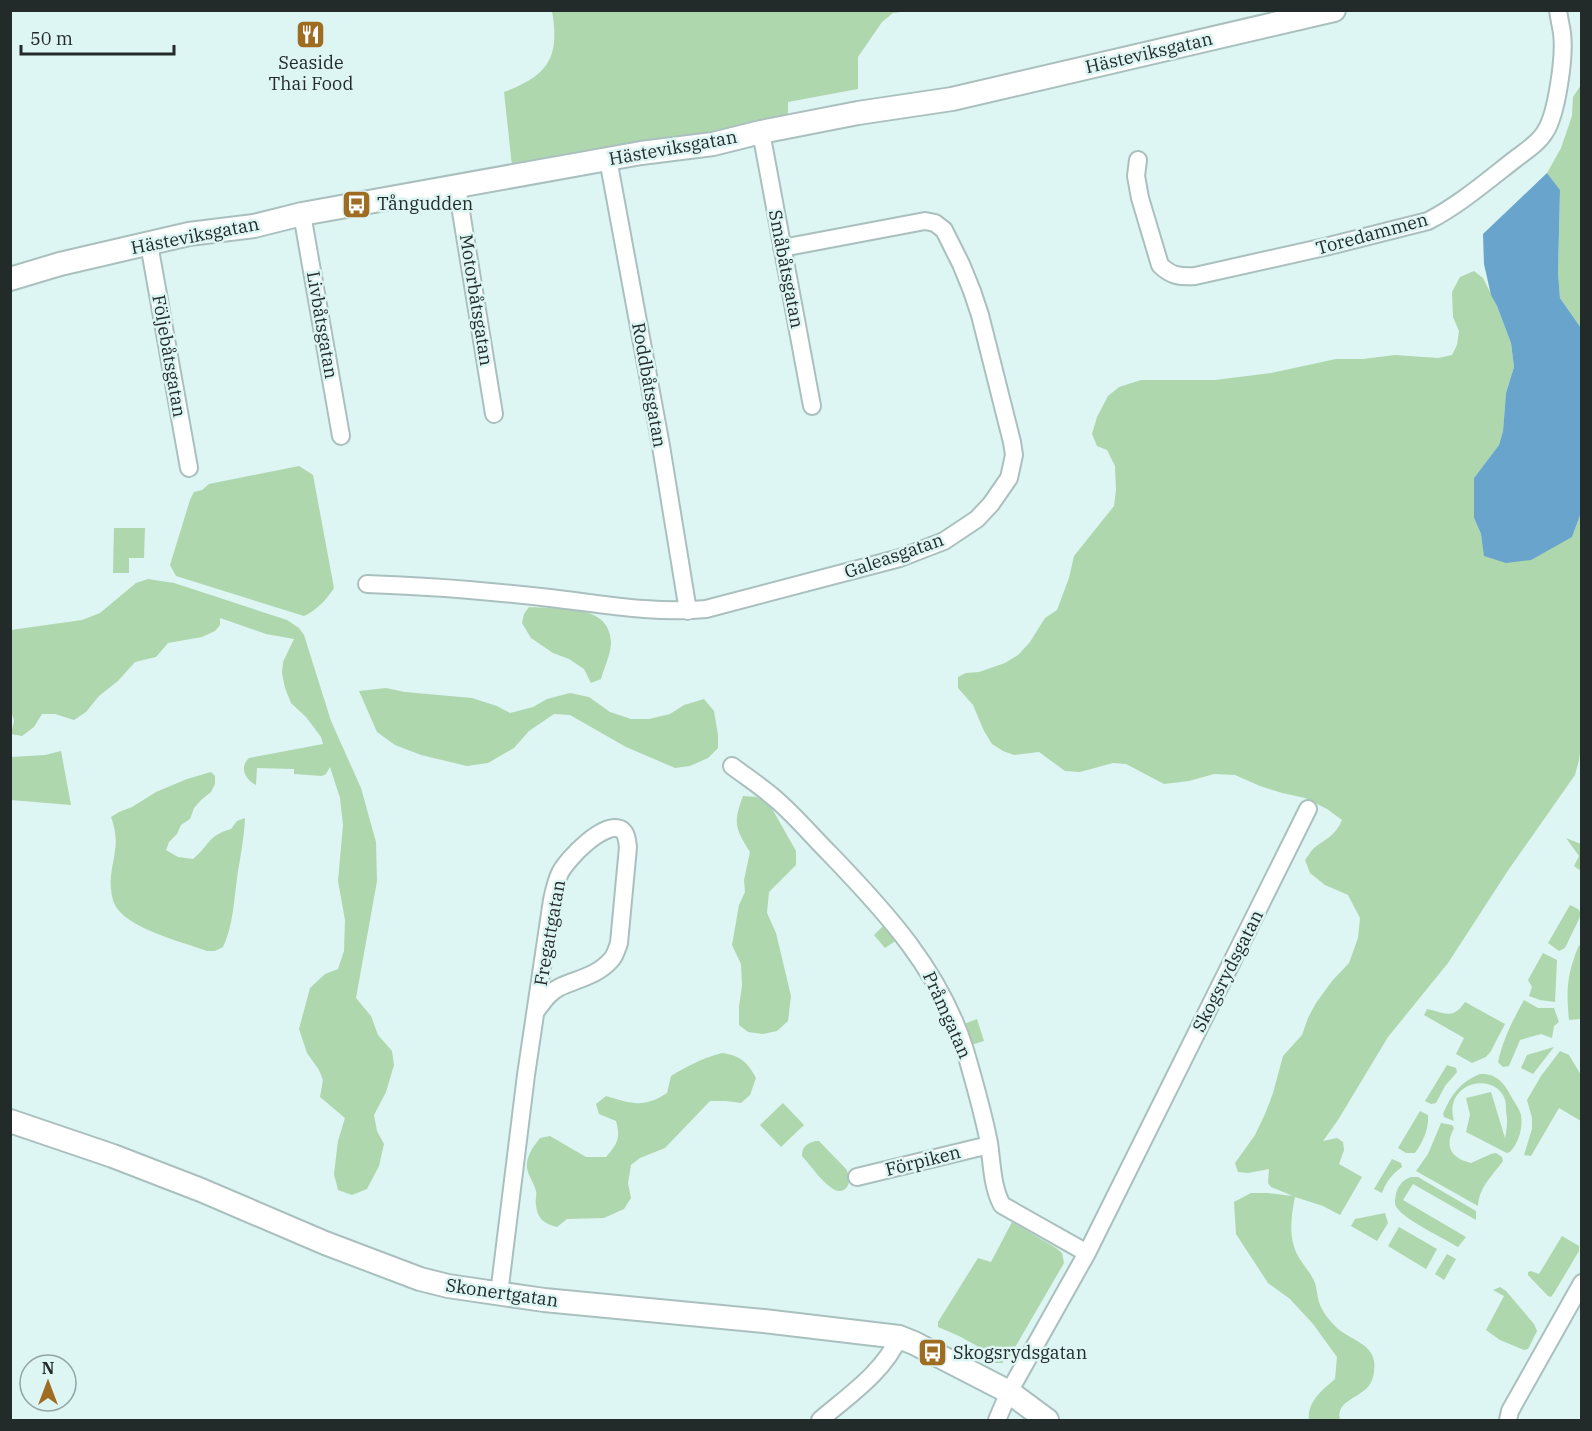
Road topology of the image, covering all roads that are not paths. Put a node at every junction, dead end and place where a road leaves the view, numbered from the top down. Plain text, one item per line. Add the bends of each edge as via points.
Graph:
1 (1334, 10) edge
2 (1558, 10) edge
3 (761, 132) junction
4 (608, 159) junction
5 (1138, 160) dead end
6 (457, 187) junction
7 (302, 214) junction
8 (149, 244) junction
9 (782, 248) junction
10 (10, 279) edge
11 (812, 406) dead end
12 (495, 414) dead end
13 (341, 436) dead end
14 (189, 468) dead end
15 (367, 584) dead end
16 (688, 611) junction
17 (732, 766) dead end
18 (1308, 809) dead end
19 (536, 1011) junction
20 (10, 1121) edge
21 (989, 1146) junction
22 (857, 1178) dead end
23 (1087, 1253) junction
24 (1581, 1283) edge
25 (499, 1294) junction
26 (899, 1337) junction
27 (1009, 1392) junction
28 (820, 1420) edge
29 (997, 1420) edge
30 (1047, 1420) edge
31 (1508, 1420) edge

1 - 3 street, Hästeviksgatan via 952,99
2 - 5 street, Toredammen via 1563,50 1554,107 1545,132 1492,177 1428,221 1195,276 1175,276 1160,265 1140,198
3 - 4 street, Hästeviksgatan via 713,144
3 - 9 street, Småbåtsgatan
4 - 6 street, Hästeviksgatan
4 - 16 street, Roddbåtsgatan
6 - 7 street, Hästeviksgatan
6 - 12 street, Motorbåtsgatan
7 - 8 street, Hästeviksgatan
7 - 13 street, Livbåtsgatan
8 - 10 street, Hästeviksgatan
8 - 14 street, Följebåtsgatan
9 - 11 street, Småbåtsgatan
9 - 16 street, Galeasgatan via 925,221 944,230 980,315 1010,431 1012,468 991,504 977,519 944,541 900,558
15 - 16 street, Galeasgatan via 490,591 638,609
17 - 21 street, Pråmgatan via 779,802 838,862 896,925 930,972 964,1048
18 - 23 street, Skogsrydsgatan
19 - 19 street, Fregattgatan via 558,988 594,973 612,960 619,943 628,848 620,829 606,829 591,839 560,872 552,900
19 - 25 street, Fregattgatan
20 - 25 street, Skonertgatan via 124,1160 420,1278
21 - 22 street, Förpiken
21 - 23 street, Pråmgatan via 1002,1205
23 - 27 street, Skogsrydsgatan
24 - 31 street
25 - 26 street, Skonertgatan
26 - 27 street, Skonertgatan
26 - 28 street via 880,1367
27 - 29 street, Skogsrydsgatan
27 - 30 street, Skonertgatan

